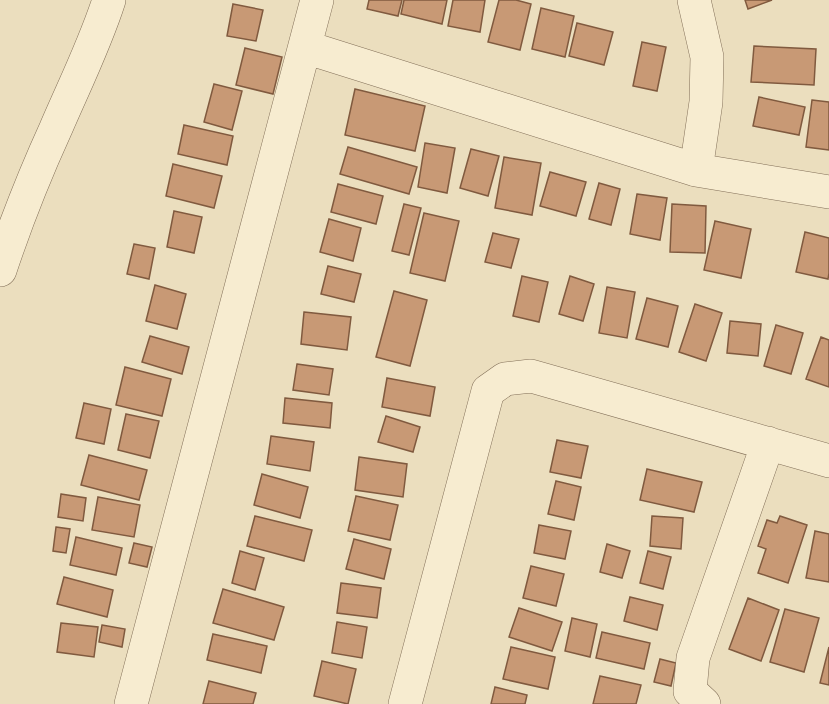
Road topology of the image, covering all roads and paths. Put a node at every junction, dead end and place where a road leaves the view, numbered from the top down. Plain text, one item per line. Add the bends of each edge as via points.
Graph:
1 (109, 0) edge
2 (317, 0) edge
3 (694, 0) edge
4 (305, 47) junction
5 (696, 170) junction
6 (829, 192) edge
7 (0, 270) edge
8 (768, 443) junction
9 (829, 461) edge
10 (131, 704) edge
11 (405, 704) edge
12 (704, 704) edge

1 - 7 street
2 - 4 street
3 - 5 street via 707,57 706,102
4 - 5 street
4 - 10 street
5 - 6 street
8 - 9 street
8 - 11 street via 531,376 505,379 488,391
8 - 12 street via 693,658 690,690

